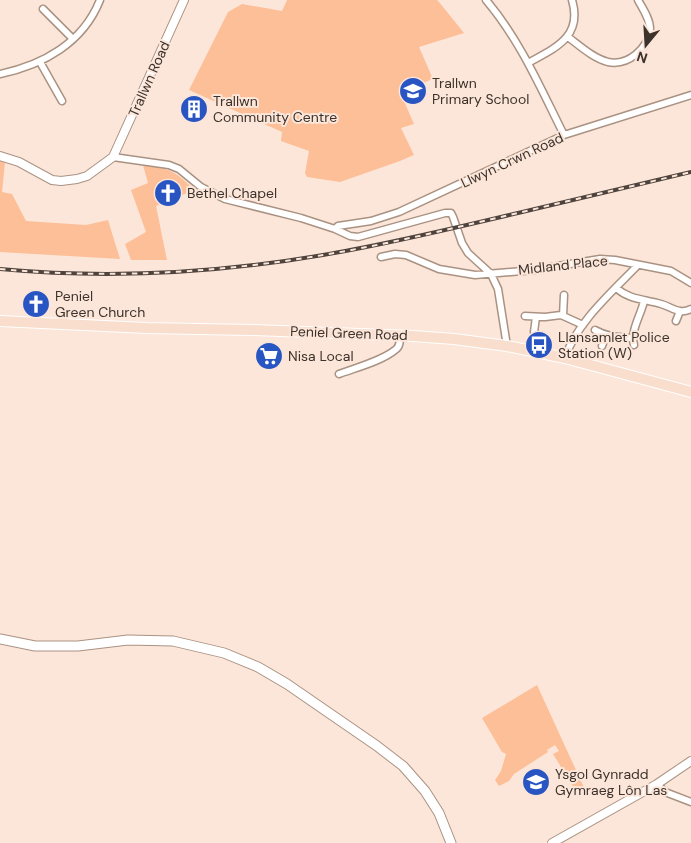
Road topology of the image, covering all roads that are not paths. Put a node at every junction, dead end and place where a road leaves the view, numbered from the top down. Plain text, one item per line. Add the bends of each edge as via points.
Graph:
1 (100, 0) edge
2 (184, 0) edge
3 (486, 0) edge
4 (572, 0) edge
5 (638, 0) edge
6 (43, 8) dead end
7 (568, 37) junction
8 (73, 39) junction
9 (40, 62) junction
10 (528, 63) junction
11 (0, 74) edge
12 (691, 95) edge
13 (62, 100) dead end
14 (564, 136) junction
15 (0, 156) edge
16 (113, 157) junction
17 (399, 212) junction
18 (404, 224) junction
19 (335, 229) junction
20 (382, 257) dead end
21 (638, 264) junction
22 (491, 274) junction
23 (691, 283) edge
24 (616, 288) junction
25 (564, 295) dead end
26 (644, 301) junction
27 (691, 309) edge
28 (680, 311) junction
29 (525, 316) dead end
30 (563, 316) junction
31 (536, 317) junction
32 (0, 321) edge
33 (676, 321) dead end
34 (583, 325) junction
35 (594, 330) dead end
36 (534, 332) dead end
37 (400, 335) junction
38 (606, 335) junction
39 (507, 346) junction
40 (602, 346) dead end
41 (565, 358) junction
42 (339, 374) dead end
43 (691, 392) edge
44 (0, 639) edge
45 (691, 761) edge
46 (657, 784) junction
47 (691, 802) edge
48 (451, 843) edge
49 (552, 843) edge

1 - 8 street via 88,22
2 - 16 street, Trallwn Road
3 - 10 street
4 - 7 street via 575,12
5 - 7 street via 648,17 650,29 640,51 623,62 596,57
6 - 8 street
7 - 10 street
8 - 9 street
9 - 11 street
9 - 13 street
10 - 14 street
12 - 14 street, Llwyn Crwn Road
14 - 17 street, Llwyn Crwn Road
15 - 16 street via 61,181 87,176
16 - 19 street via 169,165 225,199
17 - 18 street
17 - 19 street, Llwyn Crwn Road
18 - 19 street via 358,237
18 - 22 street via 450,214 468,253
20 - 22 street, Midland Place via 406,255 438,269
21 - 22 street, Midland Place via 600,259
21 - 23 street, Midland Place via 671,271
21 - 24 street
22 - 39 street via 498,289
24 - 26 street via 631,298
24 - 34 street
25 - 30 street
26 - 28 street
26 - 38 street via 633,341
27 - 28 street
28 - 33 street
29 - 31 street
30 - 31 street
30 - 34 street
31 - 36 street
32 - 37 main road, Peniel Green Road
34 - 41 street via 572,339
35 - 38 street
37 - 39 main road, Peniel Green Road
37 - 42 street via 395,350
38 - 40 street
39 - 41 main road, Peniel Green Road
41 - 43 main road, Peniel Green Road
44 - 48 main road via 35,646 78,646 128,640 174,641 224,652 258,667 403,766 430,798
45 - 46 street
46 - 47 street via 665,792
46 - 49 street

